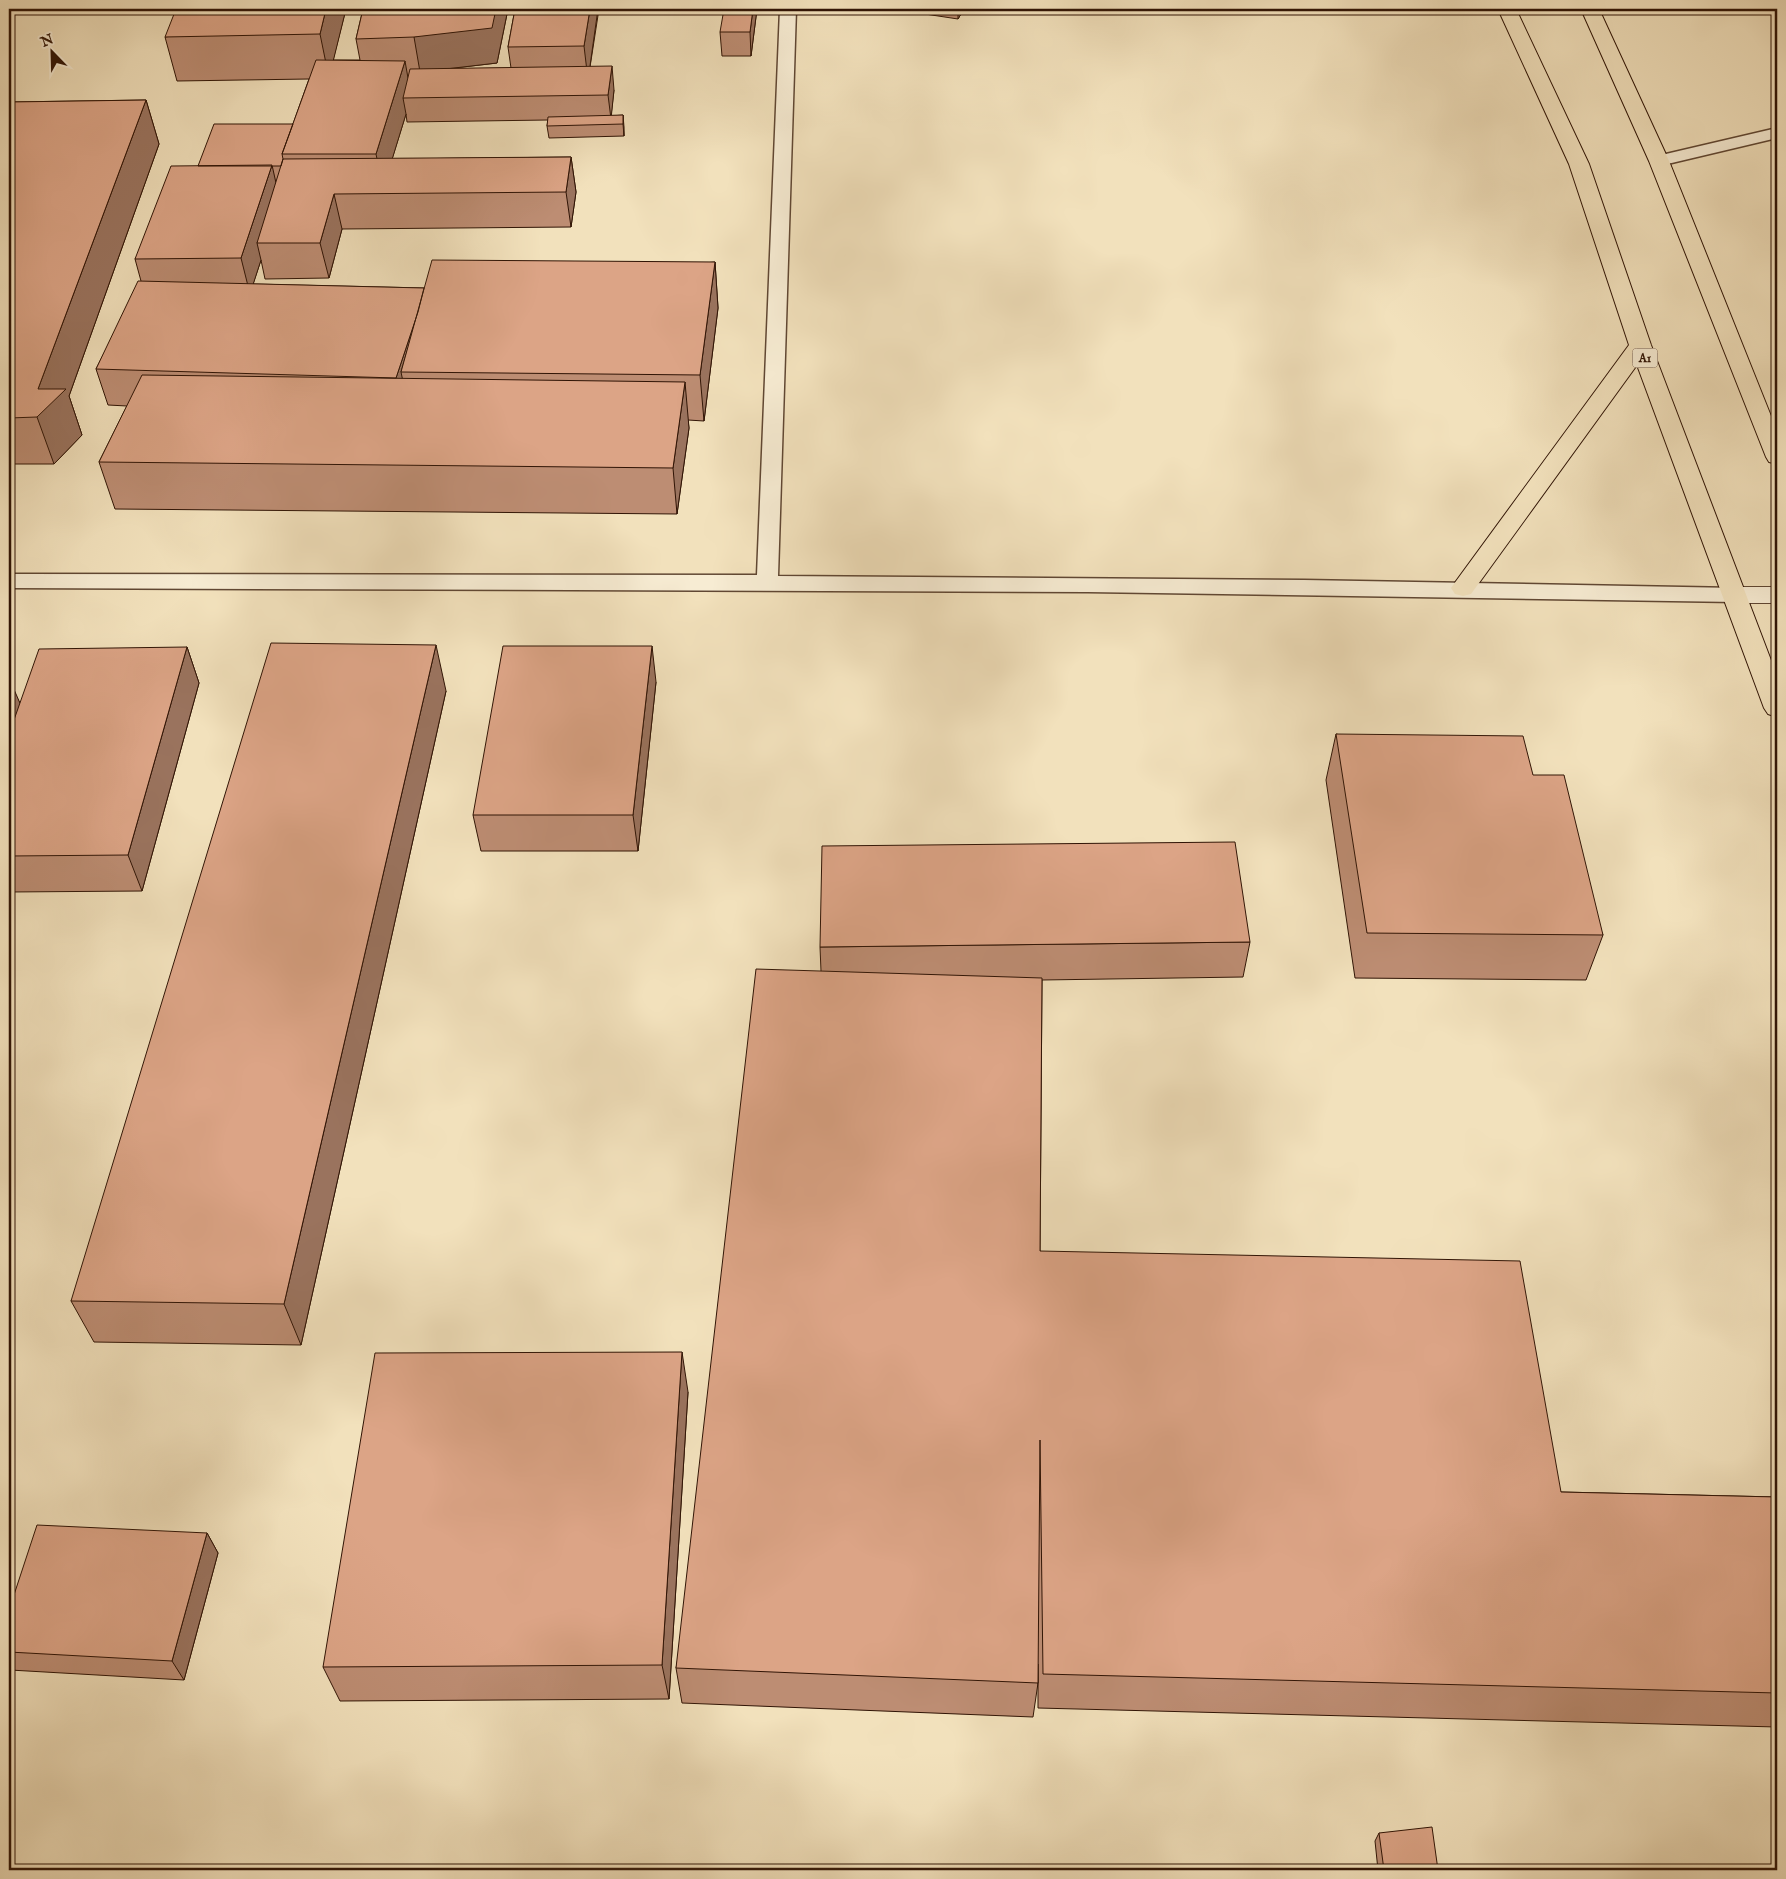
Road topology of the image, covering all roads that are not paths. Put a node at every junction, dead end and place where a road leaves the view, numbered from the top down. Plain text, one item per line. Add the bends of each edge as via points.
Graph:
1 (788, 9) edge
2 (1507, 9) edge
3 (1590, 9) edge
4 (1777, 133) edge
5 (1659, 161) junction
6 (1640, 345) junction
7 (1777, 457) edge
8 (9, 582) edge
9 (767, 583) junction
10 (1463, 588) junction
11 (1736, 595) junction
12 (1777, 595) edge
13 (1777, 708) edge

1 - 9 lane
2 - 6 highway, A1 via 1579,164
3 - 5 highway
4 - 5 lane
5 - 7 highway
6 - 10 highway
6 - 11 highway, A1
8 - 9 lane
9 - 10 lane
10 - 11 lane
11 - 12 street
11 - 13 highway, A1

